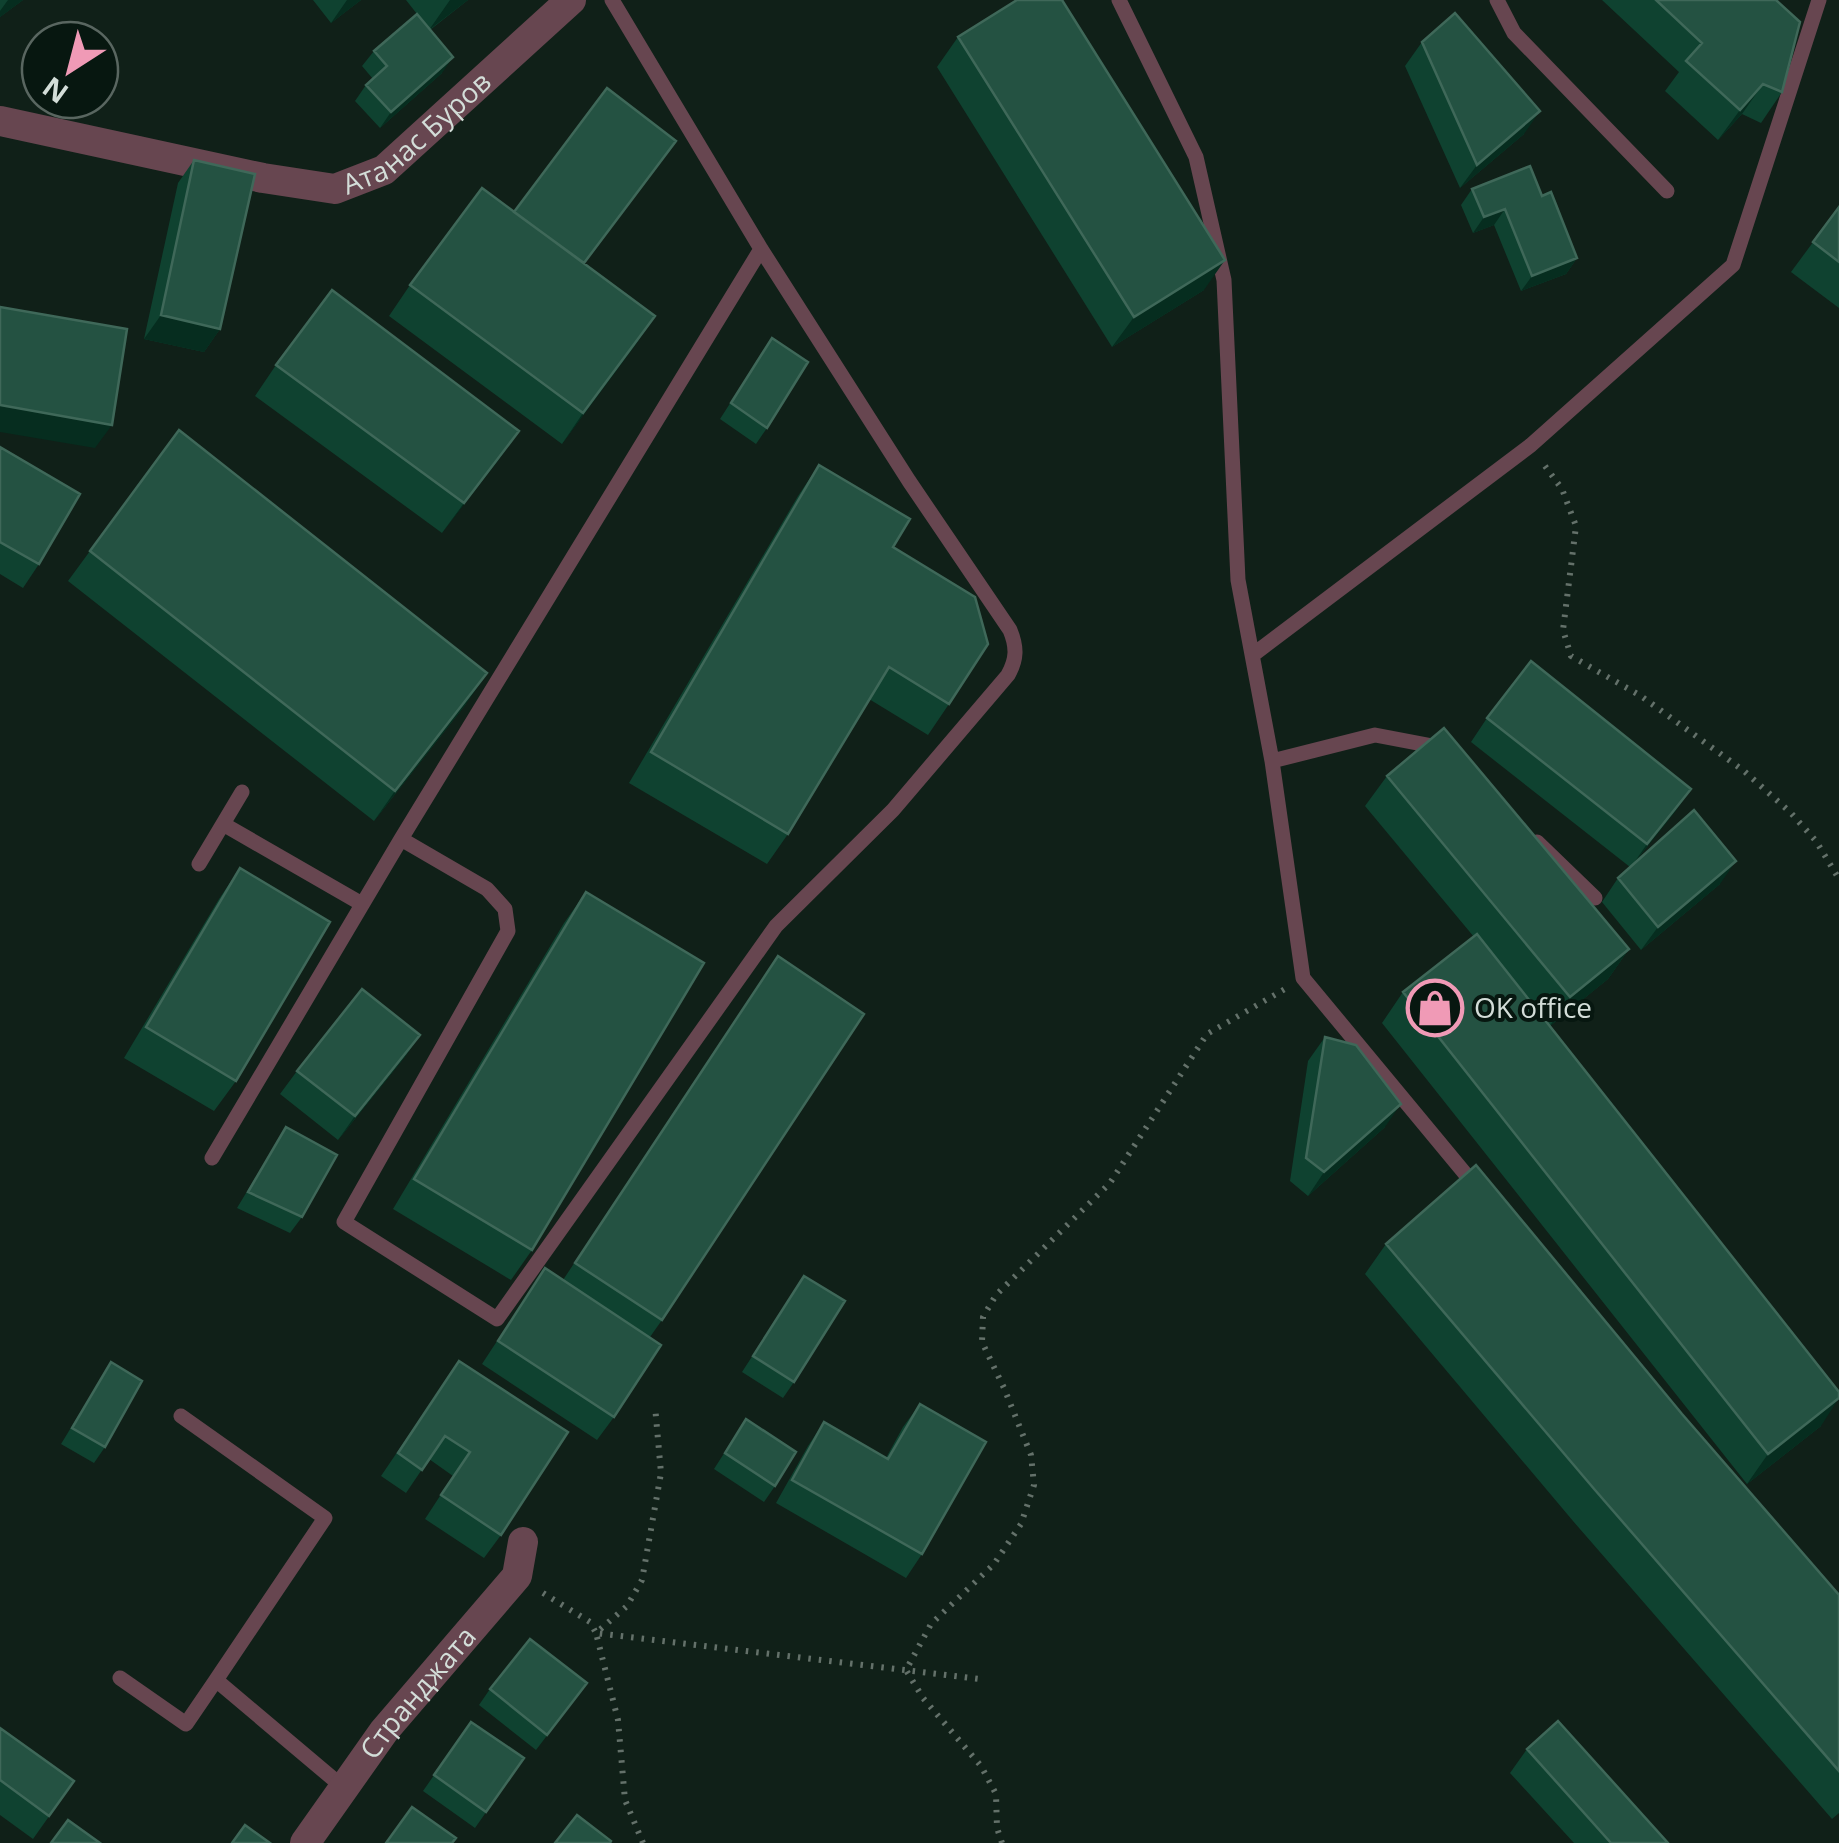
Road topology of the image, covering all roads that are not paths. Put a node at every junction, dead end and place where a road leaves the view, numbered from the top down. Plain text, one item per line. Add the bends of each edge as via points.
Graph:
1 (571, 0) edge
2 (612, 0) edge
3 (1119, 0) edge
4 (1496, 0) edge
5 (1819, 0) edge
6 (0, 121) edge
7 (1667, 191) dead end
8 (761, 249) junction
9 (1254, 654) junction
10 (1272, 761) junction
11 (1452, 761) edge
12 (242, 792) dead end
13 (223, 824) junction
14 (1524, 830) edge
15 (401, 839) junction
16 (199, 864) dead end
17 (1595, 898) dead end
18 (362, 904) junction
19 (212, 1158) dead end
20 (1494, 1208) edge
21 (181, 1416) dead end
22 (522, 1542) dead end
23 (120, 1678) dead end
24 (216, 1680) junction
25 (344, 1788) junction
26 (304, 1843) edge

1 - 6 street, Атанас Буров via 384,170 334,189
2 - 8 lane
3 - 9 lane via 1196,157 1224,280 1238,580
4 - 7 lane via 1514,34
5 - 9 lane via 1733,265 1531,445
8 - 15 lane
8 - 15 lane via 1010,630 1014,664 892,810 776,926 496,1319 344,1222 508,931 506,908 487,889
9 - 10 lane
10 - 11 lane via 1375,735 1438,747
10 - 20 lane via 1304,978
12 - 13 lane
13 - 16 lane
13 - 18 lane
14 - 17 lane
15 - 18 lane
18 - 19 lane
21 - 24 lane via 325,1518
22 - 25 street, Странджата via 516,1576
23 - 24 lane via 186,1724
24 - 25 lane
25 - 26 street, Странджата

